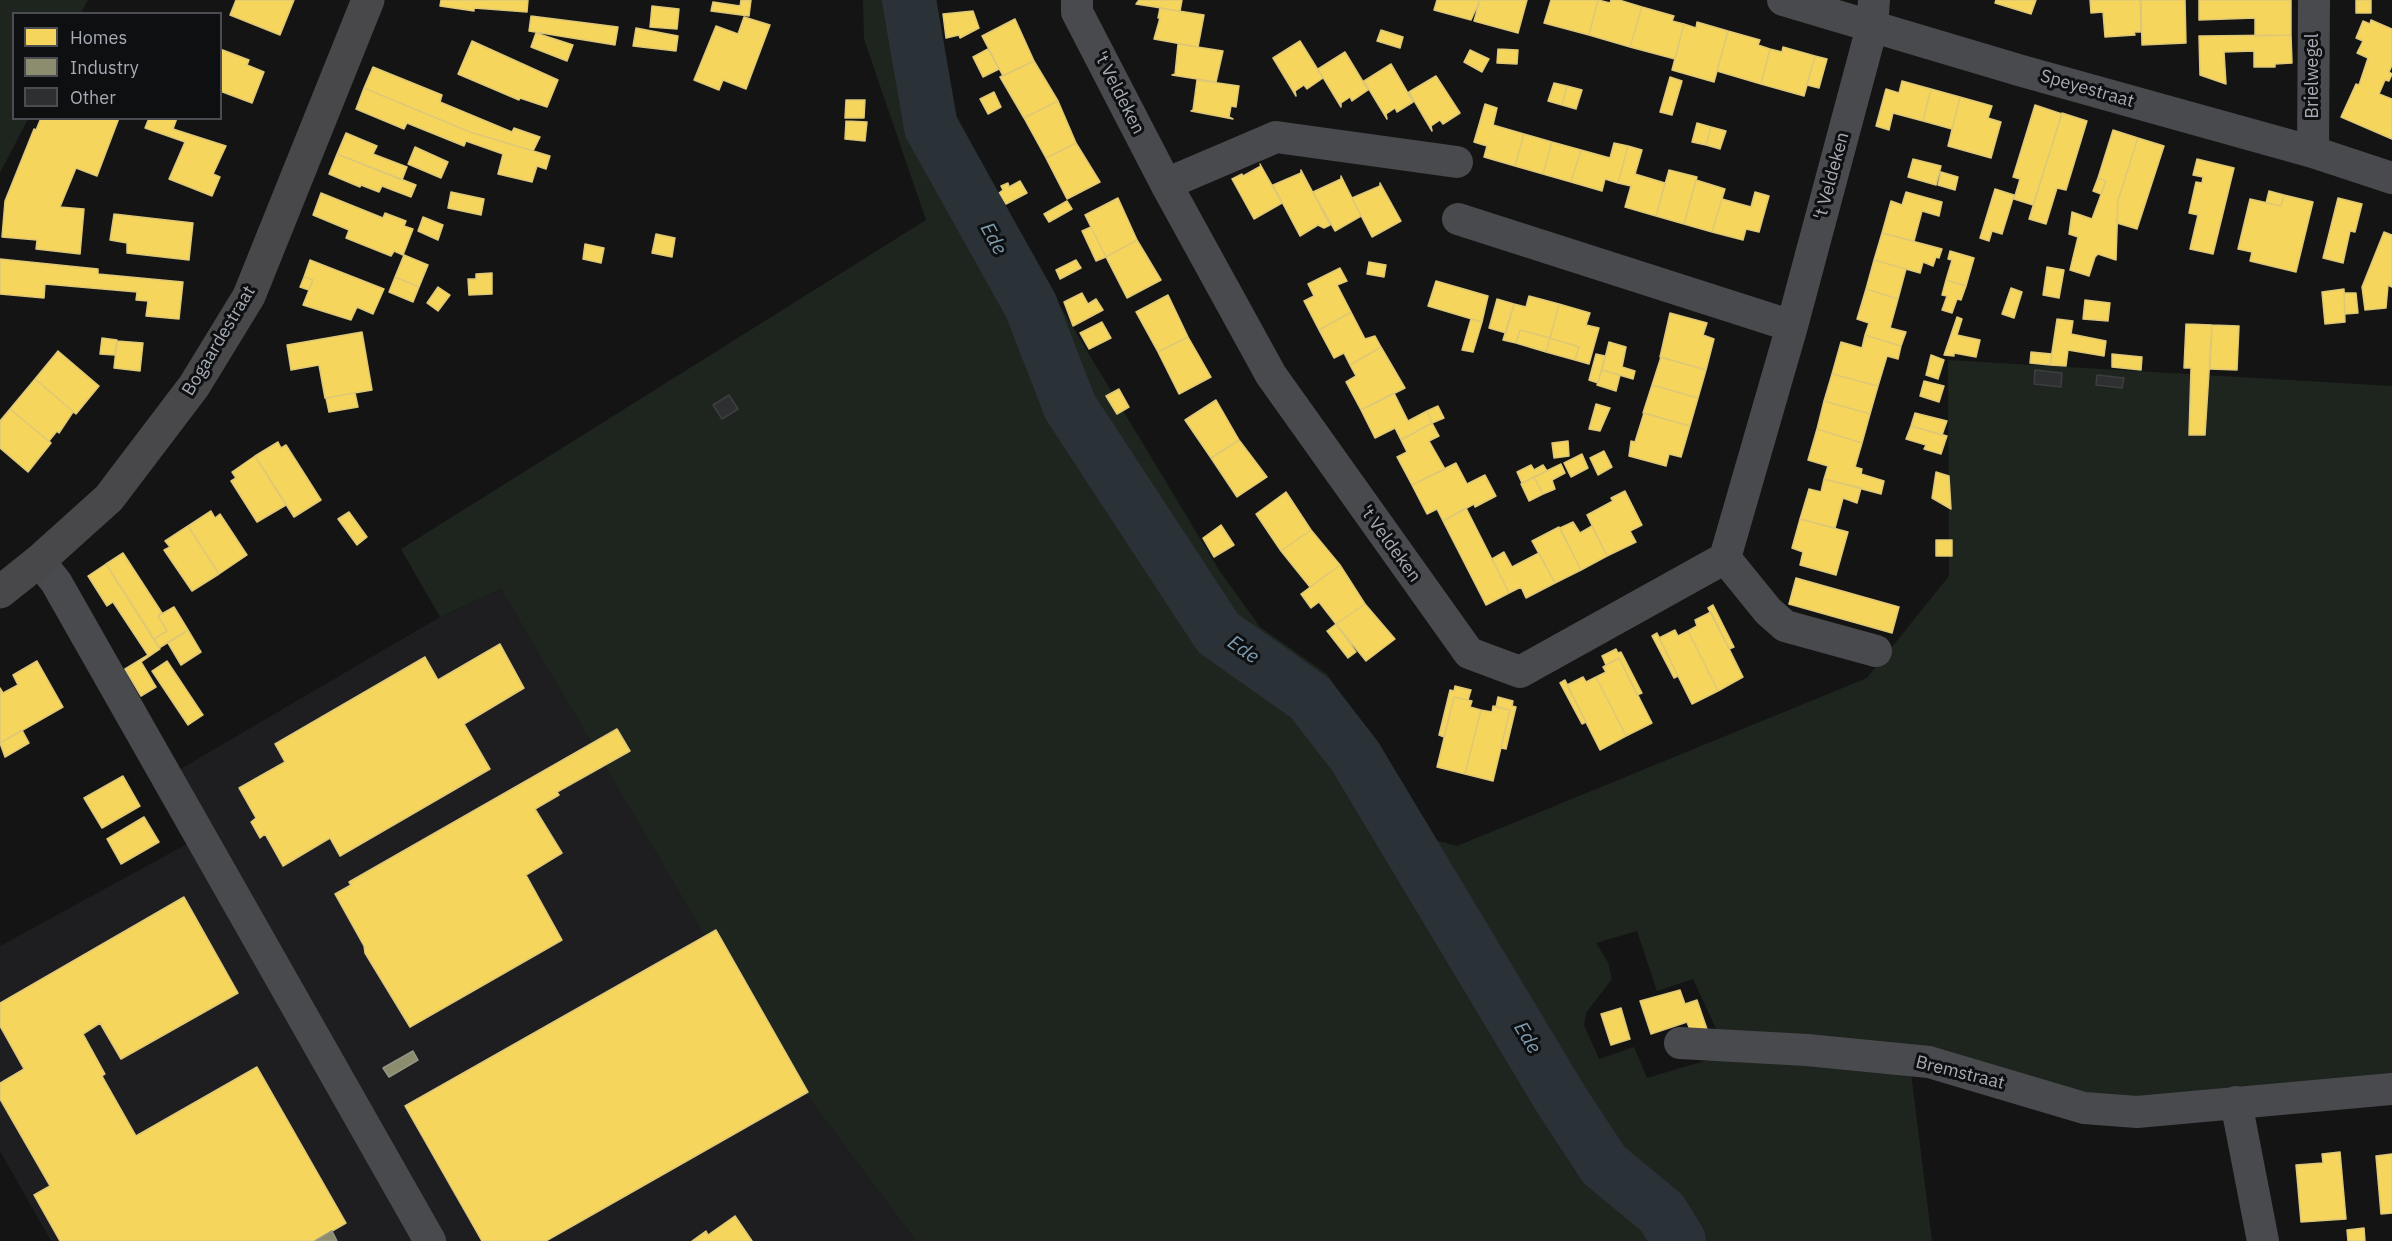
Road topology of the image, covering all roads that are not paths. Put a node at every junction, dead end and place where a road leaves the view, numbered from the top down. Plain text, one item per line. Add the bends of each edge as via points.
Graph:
1 (368, 0) edge
2 (1077, 0) edge
3 (1783, 0) edge
4 (2314, 0) edge
5 (1873, 14) edge
6 (2313, 152) junction
7 (1458, 162) dead end
8 (2392, 178) edge
9 (1166, 184) junction
10 (1458, 219) dead end
11 (1792, 326) junction
12 (1725, 558) junction
13 (39, 561) junction
14 (0, 592) edge
15 (1876, 651) dead end
16 (1680, 1043) dead end
17 (2392, 1089) edge
18 (2236, 1102) junction
19 (430, 1241) edge
20 (2263, 1241) edge

1 - 13 street, Bogaardestraat via 249,296 194,386 109,498
2 - 9 street, 't Veldeken via 1077,12
3 - 5 street, Speyestraat
4 - 6 street, Brielwegel
5 - 6 street, Speyestraat
5 - 11 street, 't Veldeken
6 - 8 street, Speyestraat
7 - 9 street via 1276,137
9 - 12 street, 't Veldeken via 1271,375 1469,653 1520,672
10 - 11 street
11 - 12 street, 't Veldeken
12 - 15 street via 1785,626
13 - 14 street, Bogaardestraat
13 - 19 street via 56,582
16 - 18 street, Bremstraat via 1929,1062 2084,1108 2137,1112
17 - 18 street, Bremstraat
18 - 20 street

